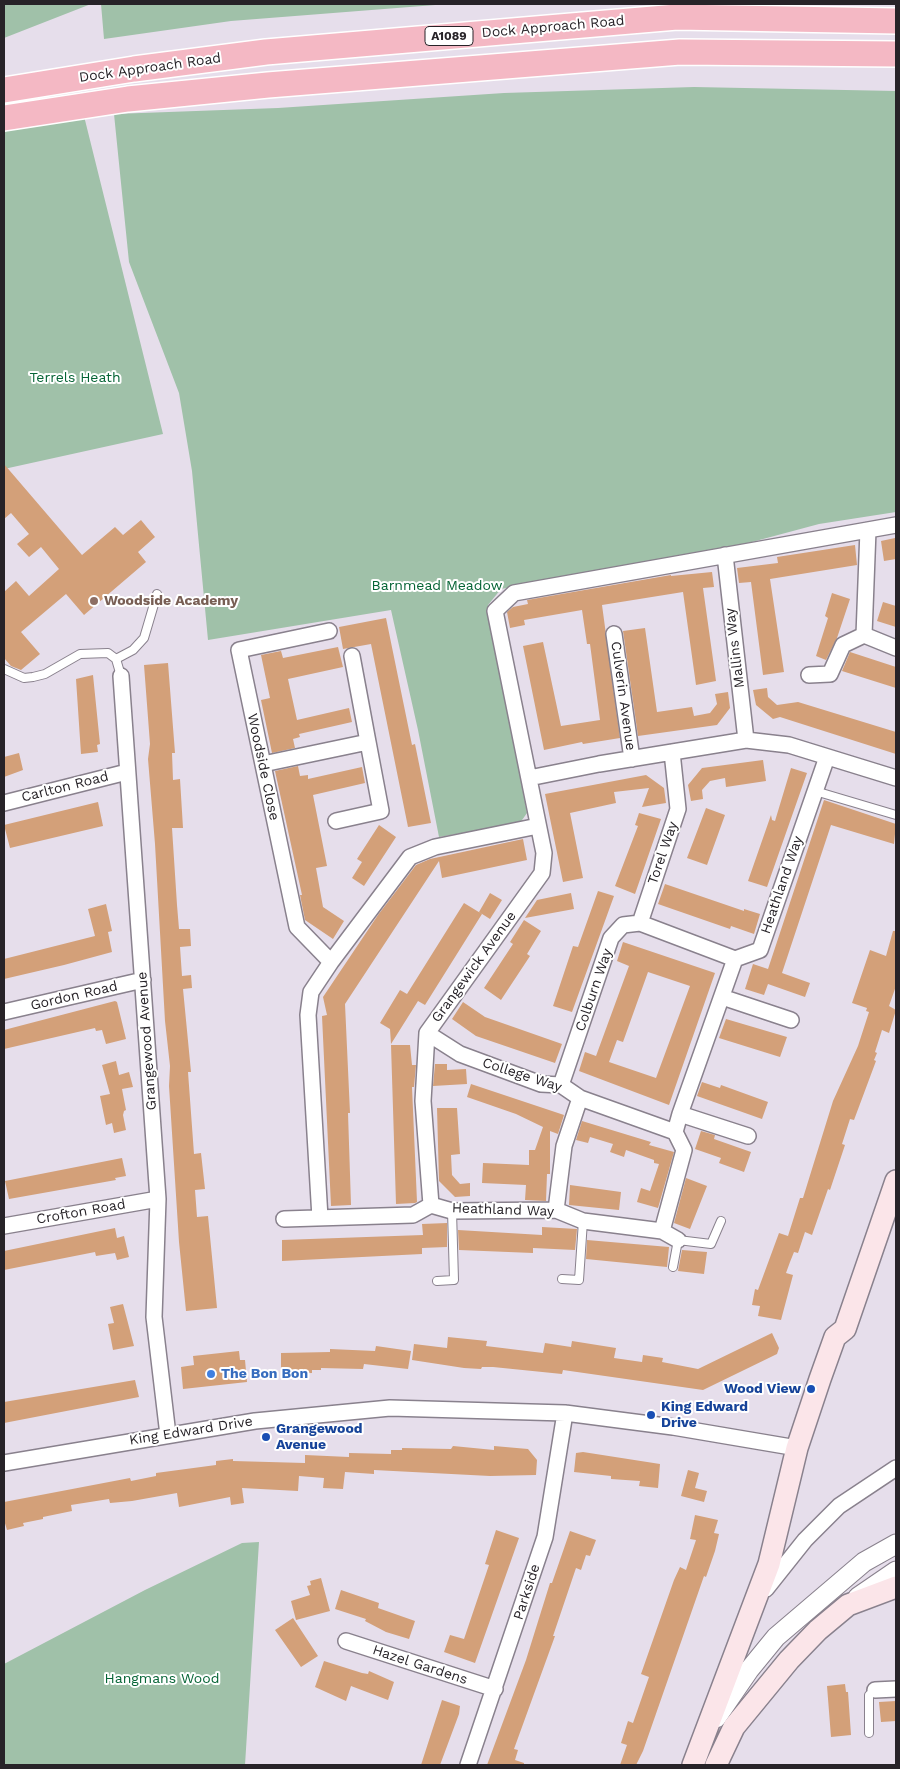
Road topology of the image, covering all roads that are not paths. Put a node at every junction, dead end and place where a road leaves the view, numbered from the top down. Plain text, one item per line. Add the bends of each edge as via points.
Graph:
1 (896, 21) edge
2 (896, 54) edge
3 (4, 90) edge
4 (4, 118) edge
5 (896, 525) edge
6 (868, 530) junction
7 (725, 555) junction
8 (157, 594) dead end
9 (329, 631) dead end
10 (614, 634) dead end
11 (864, 635) junction
12 (896, 648) edge
13 (352, 656) dead end
14 (116, 659) junction
15 (4, 669) edge
16 (808, 675) dead end
17 (121, 676) joint
18 (746, 740) junction
19 (368, 742) junction
20 (672, 752) junction
21 (827, 757) junction
22 (632, 759) junction
23 (262, 764) junction
24 (127, 772) junction
25 (529, 778) junction
26 (896, 778) edge
27 (815, 791) junction
28 (4, 803) edge
29 (896, 816) edge
30 (336, 821) dead end
31 (538, 826) junction
32 (640, 922) junction
33 (735, 959) junction
34 (331, 962) junction
35 (143, 980) junction
36 (722, 997) junction
37 (4, 1012) edge
38 (791, 1020) dead end
39 (427, 1033) junction
40 (561, 1085) junction
41 (580, 1098) junction
42 (680, 1114) junction
43 (675, 1132) junction
44 (748, 1136) dead end
45 (896, 1181) edge
46 (158, 1198) junction
47 (431, 1205) junction
48 (556, 1210) junction
49 (452, 1211) junction
50 (320, 1218) junction
51 (284, 1219) dead end
52 (583, 1221) junction
53 (722, 1221) dead end
54 (4, 1226) edge
55 (662, 1231) junction
56 (678, 1240) junction
57 (673, 1267) dead end
58 (562, 1279) dead end
59 (437, 1281) dead end
60 (845, 1328) junction
61 (565, 1413) junction
62 (168, 1435) junction
63 (797, 1448) junction
64 (4, 1463) edge
65 (896, 1468) edge
66 (896, 1544) edge
67 (896, 1571) edge
68 (896, 1587) edge
69 (756, 1602) junction
70 (848, 1605) junction
71 (346, 1641) dead end
72 (495, 1689) junction
73 (896, 1689) edge
74 (875, 1690) joint
75 (869, 1733) dead end
76 (704, 1735) junction
77 (468, 1765) edge
78 (693, 1765) edge
79 (716, 1765) edge

1 - 3 highway, Dock Approach Road / A1089 via 676,17 266,52
2 - 4 highway, Dock Approach Road via 680,52 268,85 128,99
5 - 6 street
6 - 7 street
6 - 11 street
7 - 18 street, Mallins Way
7 - 25 street, Grangewick Avenue via 514,593 494,611
8 - 14 lane via 144,638 133,650
9 - 23 street, Woodside Close via 239,650
10 - 22 street, Culverin Avenue
11 - 12 street
11 - 16 street via 843,645 830,674
13 - 19 street
14 - 15 lane via 108,653 80,654 45,674 24,678
14 - 17 lane
17 - 24 street, Grangewood Avenue
18 - 20 street, Culverin Avenue
18 - 21 street, Culverin Avenue via 790,745
19 - 23 street
19 - 30 street via 381,810
20 - 22 street, Culverin Avenue
20 - 32 street, Torel Way via 678,809
21 - 26 street, Culverin Avenue
21 - 27 street, Heathland Way
22 - 25 street, Culverin Avenue
23 - 34 street, Woodside Close via 297,927
24 - 28 street, Carlton Road
24 - 35 street, Grangewood Avenue
25 - 31 street, Grangewick Avenue
27 - 29 lane
27 - 33 street, Heathland Way via 760,950
31 - 34 street via 435,847 410,857
31 - 39 street, Grangewick Avenue via 544,853 542,873
32 - 33 street
32 - 40 street, Colburn Way via 623,925 612,938
33 - 36 street
34 - 50 street via 311,992 308,1015
35 - 37 street, Gordon Road
35 - 46 street, Grangewood Avenue
36 - 38 street
36 - 42 street
39 - 40 street, College Way via 460,1054 540,1084
39 - 47 street, Grangewick Avenue via 423,1101
40 - 41 street, College Way
41 - 43 street, College Way
41 - 48 street via 564,1146
42 - 43 street
42 - 44 street
43 - 55 street via 684,1150
45 - 60 main road
46 - 54 street, Crofton Road
46 - 62 street, Grangewood Avenue via 154,1316
47 - 49 street, Heathland Way
47 - 50 street, Heathland Way via 413,1215
48 - 49 street, Heathland Way
48 - 52 street, Heathland Way
49 - 59 lane via 454,1280
50 - 51 street, Heathland Way
52 - 55 street, Heathland Way
52 - 58 lane via 579,1280
53 - 56 lane via 711,1244
55 - 56 street, Heathland Way
56 - 57 lane
60 - 63 main road via 835,1337
60 - 63 main road via 848,1339 812,1446
61 - 62 street, King Edward Drive via 390,1408 255,1421
61 - 63 street, King Edward Drive
61 - 72 street, Parkside via 545,1537
62 - 64 street, King Edward Drive
63 - 69 main road via 783,1514
65 - 69 street via 839,1506 805,1540
66 - 76 street via 864,1562 776,1637
67 - 70 street
68 - 70 main road
69 - 76 main road
70 - 79 main road via 818,1630 758,1697 734,1727
71 - 72 street, Hazel Gardens
72 - 77 street, Parkside
73 - 74 street
74 - 75 lane via 869,1695
76 - 78 main road

